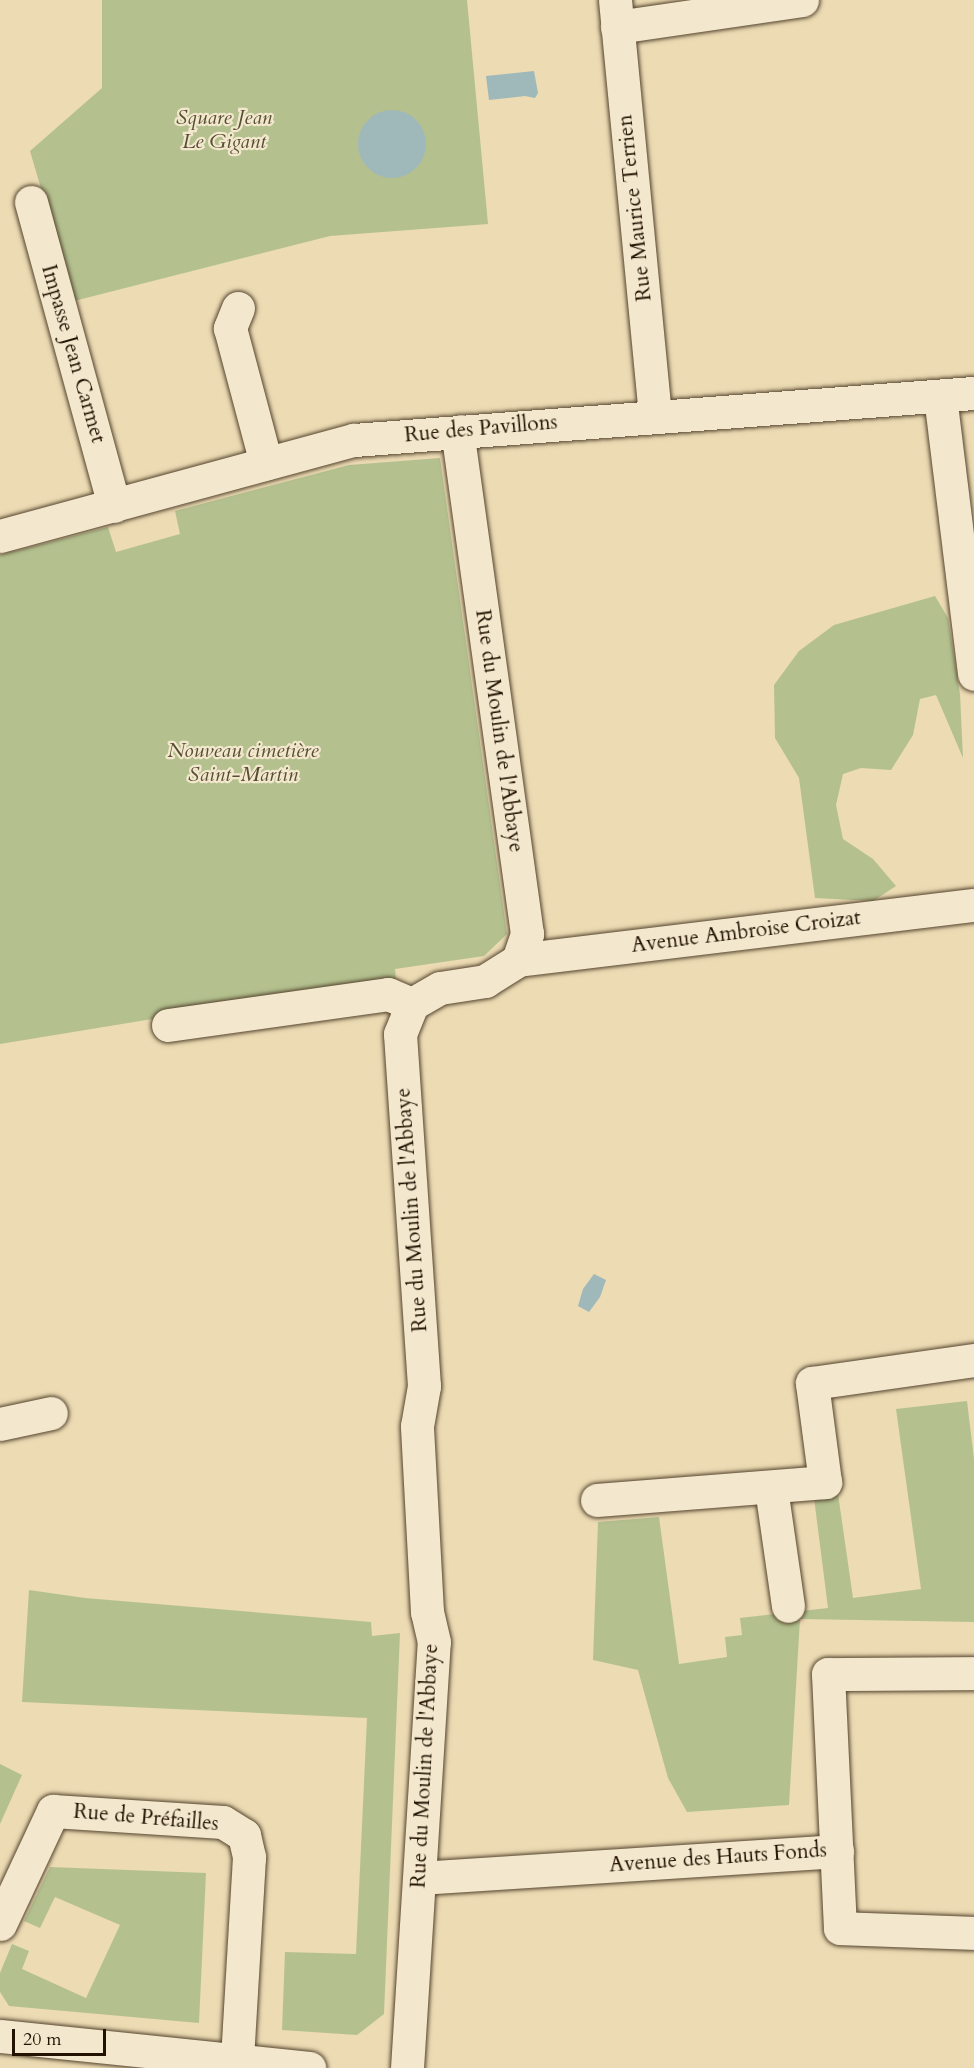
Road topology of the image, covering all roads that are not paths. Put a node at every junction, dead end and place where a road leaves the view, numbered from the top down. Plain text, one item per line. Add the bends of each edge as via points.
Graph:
1 (802, 0) edge
2 (616, 14) edge
3 (31, 202) dead end
4 (238, 308) dead end
5 (974, 393) edge
6 (940, 396) junction
7 (655, 416) junction
8 (461, 430) junction
9 (266, 463) junction
10 (114, 506) junction
11 (0, 536) edge
12 (974, 674) edge
13 (974, 904) edge
14 (518, 960) junction
15 (412, 1004) junction
16 (168, 1025) dead end
17 (974, 1360) edge
18 (51, 1413) dead end
19 (0, 1424) edge
20 (771, 1488) junction
21 (597, 1500) dead end
22 (788, 1606) dead end
23 (974, 1673) edge
24 (837, 1851) junction
25 (420, 1878) junction
26 (0, 1924) edge
27 (974, 1933) edge
28 (0, 2036) edge
29 (237, 2059) junction
30 (309, 2068) edge
31 (407, 2068) edge

1 - 2 street
2 - 7 street, Rue Maurice Terrien
3 - 10 street, Impasse Jean Carmet
4 - 9 street via 230,328
5 - 6 street, Rue des Pavillons
6 - 7 street, Rue des Pavillons
6 - 12 street
7 - 8 street, Rue des Pavillons
8 - 9 street, Rue des Pavillons via 354,440
8 - 14 street, Rue du Moulin de l'Abbaye via 459,441 527,934
9 - 10 street, Rue des Pavillons
10 - 11 street, Rue des Pavillons
13 - 14 street, Avenue Ambroise Croizat
14 - 15 street via 485,981 440,988
15 - 16 street via 388,994
15 - 25 street, Rue du Moulin de l'Abbaye via 400,1034 424,1386 417,1426 418,1449 428,1612 434,1642
17 - 20 street via 812,1383 825,1482
18 - 19 street
20 - 21 street
20 - 22 street
23 - 24 street, Avenue des Hauts Fonds via 828,1674
24 - 25 street, Avenue des Hauts Fonds
24 - 27 street via 840,1928
25 - 31 street, Rue du Moulin de l'Abbaye
26 - 29 street, Rue de Préfailles via 53,1811 223,1822 244,1835 249,1857
28 - 29 street
29 - 30 street

